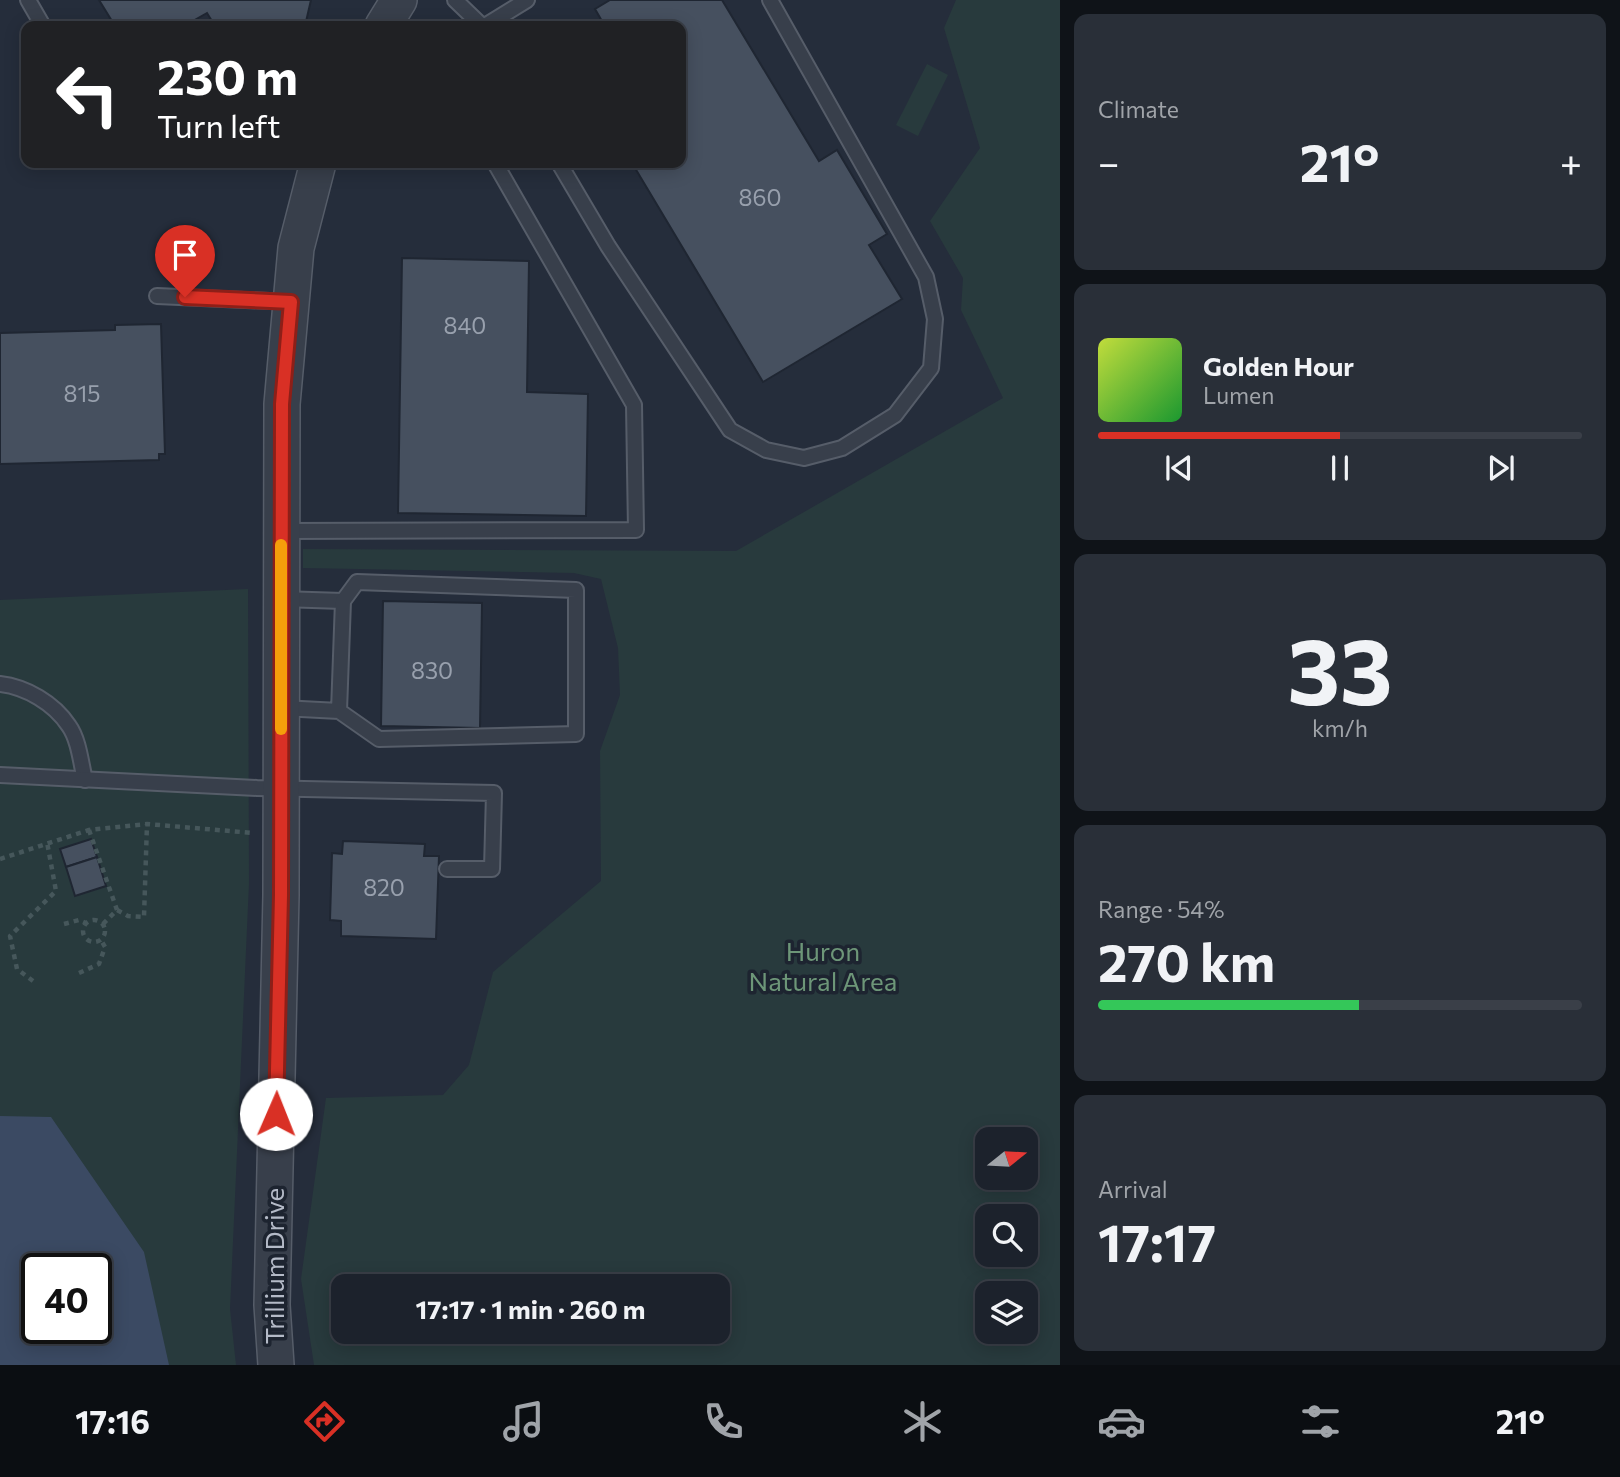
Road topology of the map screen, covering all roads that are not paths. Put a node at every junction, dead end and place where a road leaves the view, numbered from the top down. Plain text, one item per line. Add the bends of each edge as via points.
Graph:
1 (28, 0) edge
2 (455, 0) edge
3 (527, 0) edge
4 (770, 0) edge
5 (40, 21) edge
6 (478, 21) edge
7 (491, 21) edge
8 (317, 168) edge
9 (498, 168) edge
10 (562, 168) edge
11 (157, 296) dead end
12 (291, 302) junction
13 (281, 531) junction
14 (281, 599) junction
15 (343, 601) junction
16 (0, 684) edge
17 (281, 708) junction
18 (340, 710) junction
19 (0, 775) edge
20 (85, 780) junction
21 (281, 788) junction
22 (447, 869) dead end
23 (276, 1365) edge

1 - 5 lane
2 - 6 lane
3 - 7 lane
4 - 10 lane via 926,277 935,319 931,368 895,415 842,448 804,458 766,450 730,430
8 - 12 street, Trillium Drive via 296,248
9 - 13 lane via 634,405 636,530
11 - 12 lane
12 - 13 street, Trillium Drive via 282,404
13 - 14 street, Trillium Drive
14 - 15 lane
14 - 17 street, Trillium Drive
15 - 18 lane
15 - 18 lane via 357,582 576,590 576,734 379,738
16 - 20 lane via 21,687 49,705 70,727
17 - 18 lane
17 - 21 street, Trillium Drive
19 - 20 lane
20 - 21 lane
21 - 22 lane via 494,793 492,869
21 - 23 street, Trillium Drive via 272,1305

